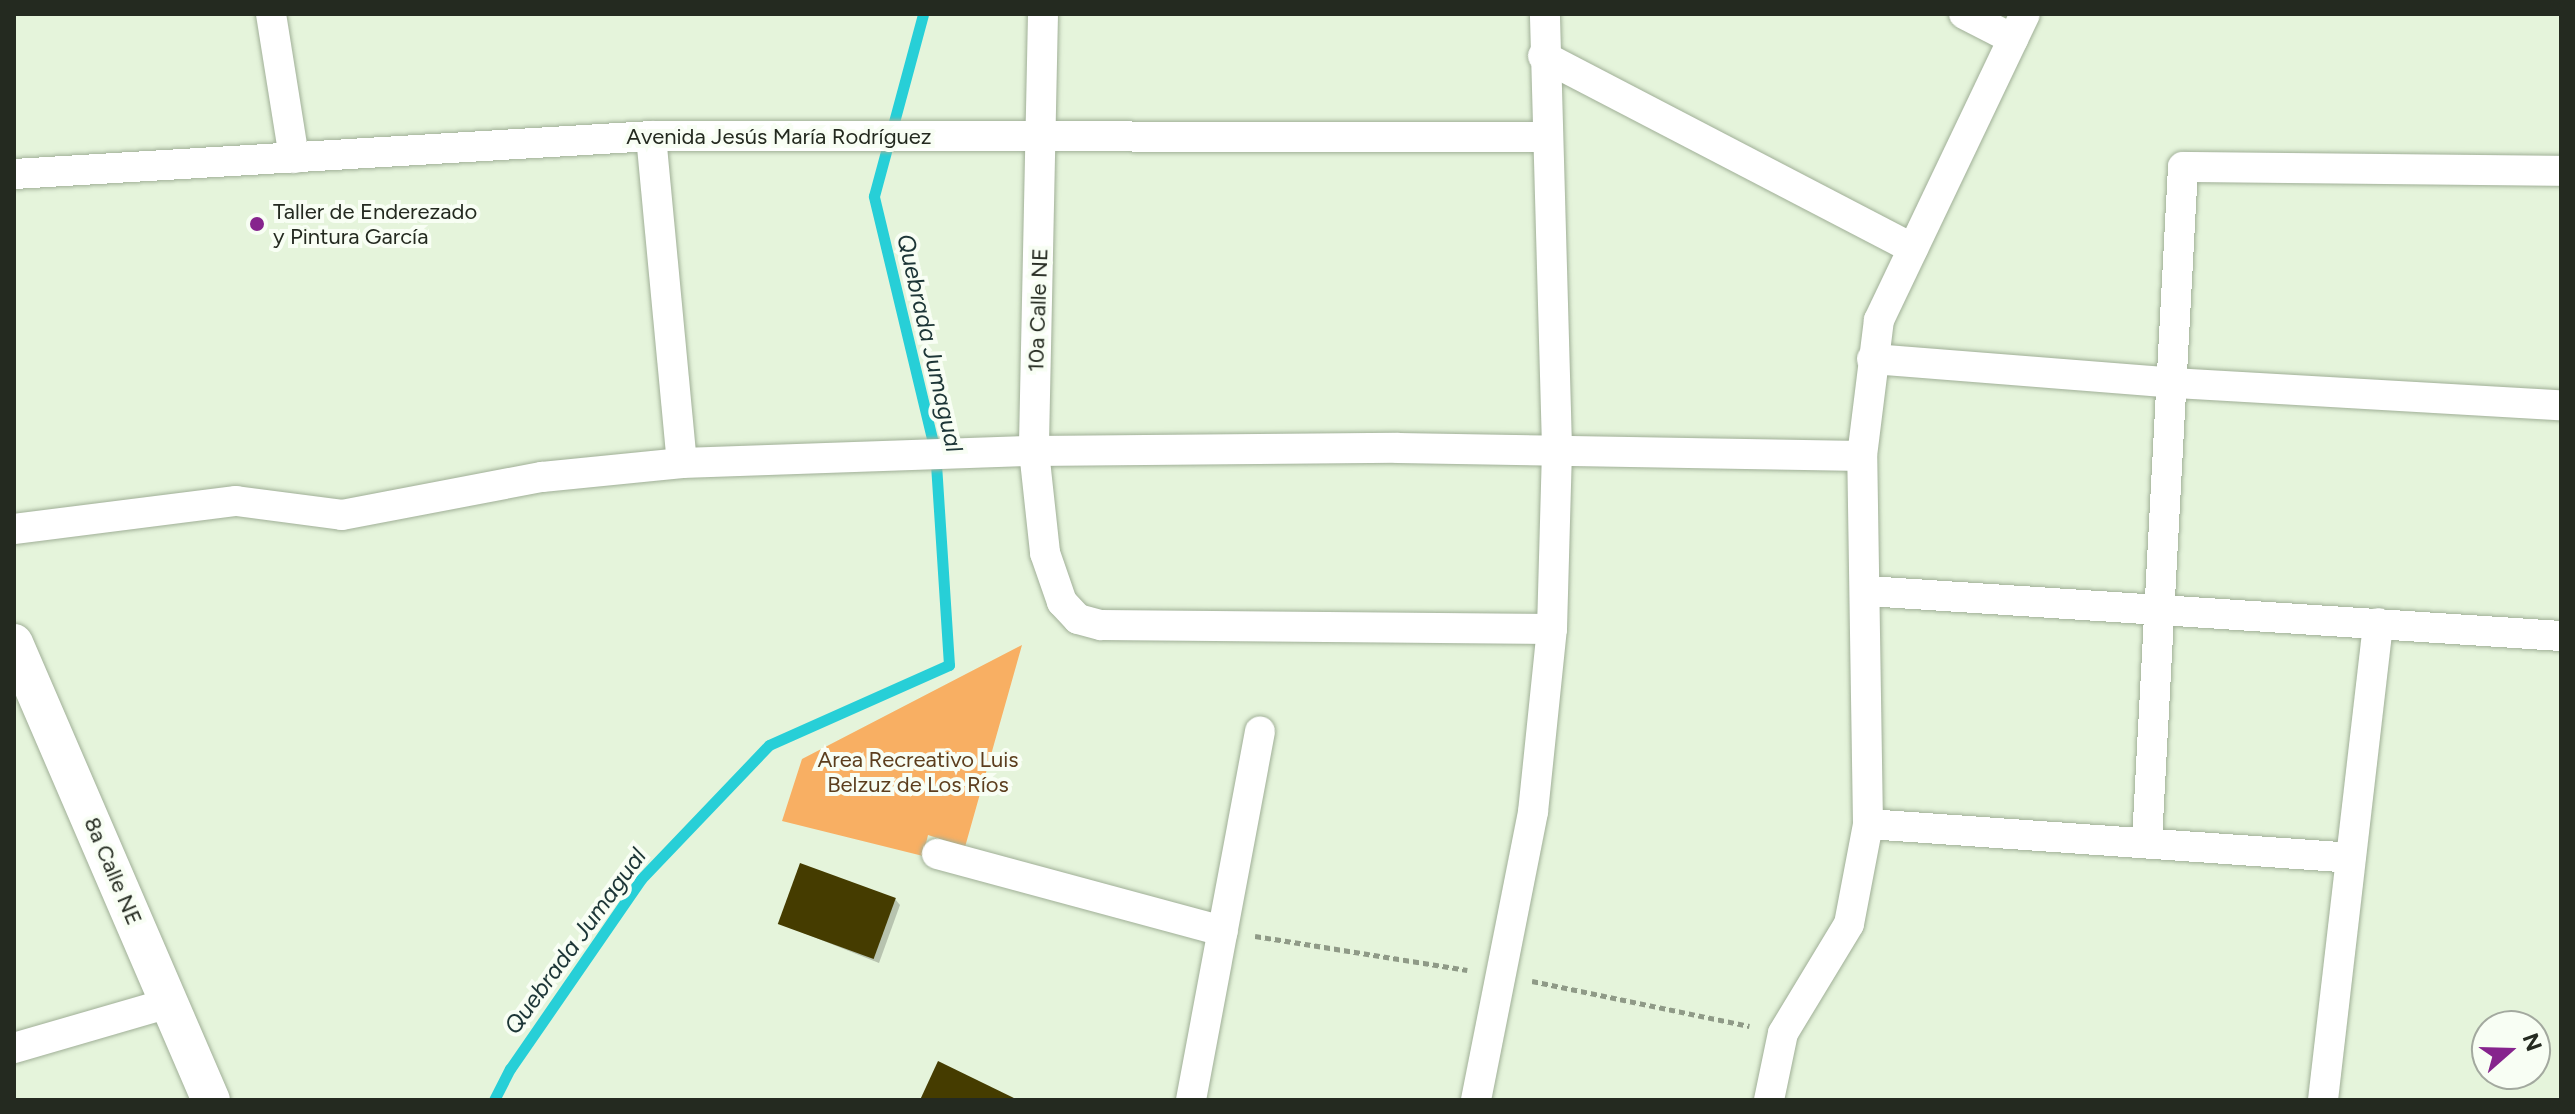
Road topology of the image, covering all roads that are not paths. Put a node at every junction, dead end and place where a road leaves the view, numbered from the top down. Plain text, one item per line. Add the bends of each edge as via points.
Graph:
1 (271, 14) edge
2 (1043, 14) edge
3 (1545, 14) edge
4 (1964, 14) edge
5 (2019, 26) edge
6 (1543, 56) junction
7 (651, 136) junction
8 (1545, 137) junction
9 (1043, 138) junction
10 (294, 158) junction
11 (2561, 171) edge
12 (14, 174) edge
13 (1913, 249) junction
14 (1872, 359) junction
15 (2174, 383) junction
16 (2561, 405) edge
17 (1557, 447) junction
18 (1034, 451) junction
19 (1862, 456) junction
20 (682, 463) junction
21 (14, 529) edge
22 (1867, 591) junction
23 (2156, 607) junction
24 (2378, 623) junction
25 (1552, 629) junction
26 (2561, 636) edge
27 (14, 643) edge
28 (1260, 731) dead end
29 (1868, 824) junction
30 (2147, 841) junction
31 (937, 854) dead end
32 (2350, 858) junction
33 (1223, 931) junction
34 (169, 1003) junction
35 (14, 1048) edge
36 (211, 1100) edge
37 (1191, 1100) edge
38 (1476, 1100) edge
39 (1769, 1100) edge
40 (2323, 1100) edge

1 - 10 street
2 - 9 street, 10a Calle NE
3 - 6 street
4 - 5 street
5 - 13 street
6 - 8 street
6 - 13 street
7 - 9 street, Avenida Jesús María Rodríguez
7 - 10 street, Avenida Jesús María Rodríguez
7 - 20 street
8 - 9 street, Avenida Jesús María Rodríguez
8 - 17 street
9 - 18 street, 10a Calle NE
10 - 12 street, Avenida Jesús María Rodríguez
11 - 15 street via 2183,167
13 - 14 street via 1879,320
14 - 15 street
14 - 19 street
15 - 16 street
15 - 23 street
17 - 18 street
17 - 19 street
17 - 25 street
18 - 20 street
18 - 25 street, 10a Calle NE via 1045,553 1062,602 1078,619 1101,625
19 - 22 street
20 - 21 street via 542,477 342,515 236,501
22 - 23 street
22 - 29 street
23 - 24 street
23 - 30 street
24 - 26 street
24 - 32 street
25 - 38 street via 1533,812
27 - 34 street, 8a Calle NE
28 - 33 street
29 - 30 street
29 - 39 street via 1849,924 1783,1033
30 - 32 street
31 - 33 street
32 - 40 street
33 - 37 street
34 - 35 street
34 - 36 street, 8a Calle NE

